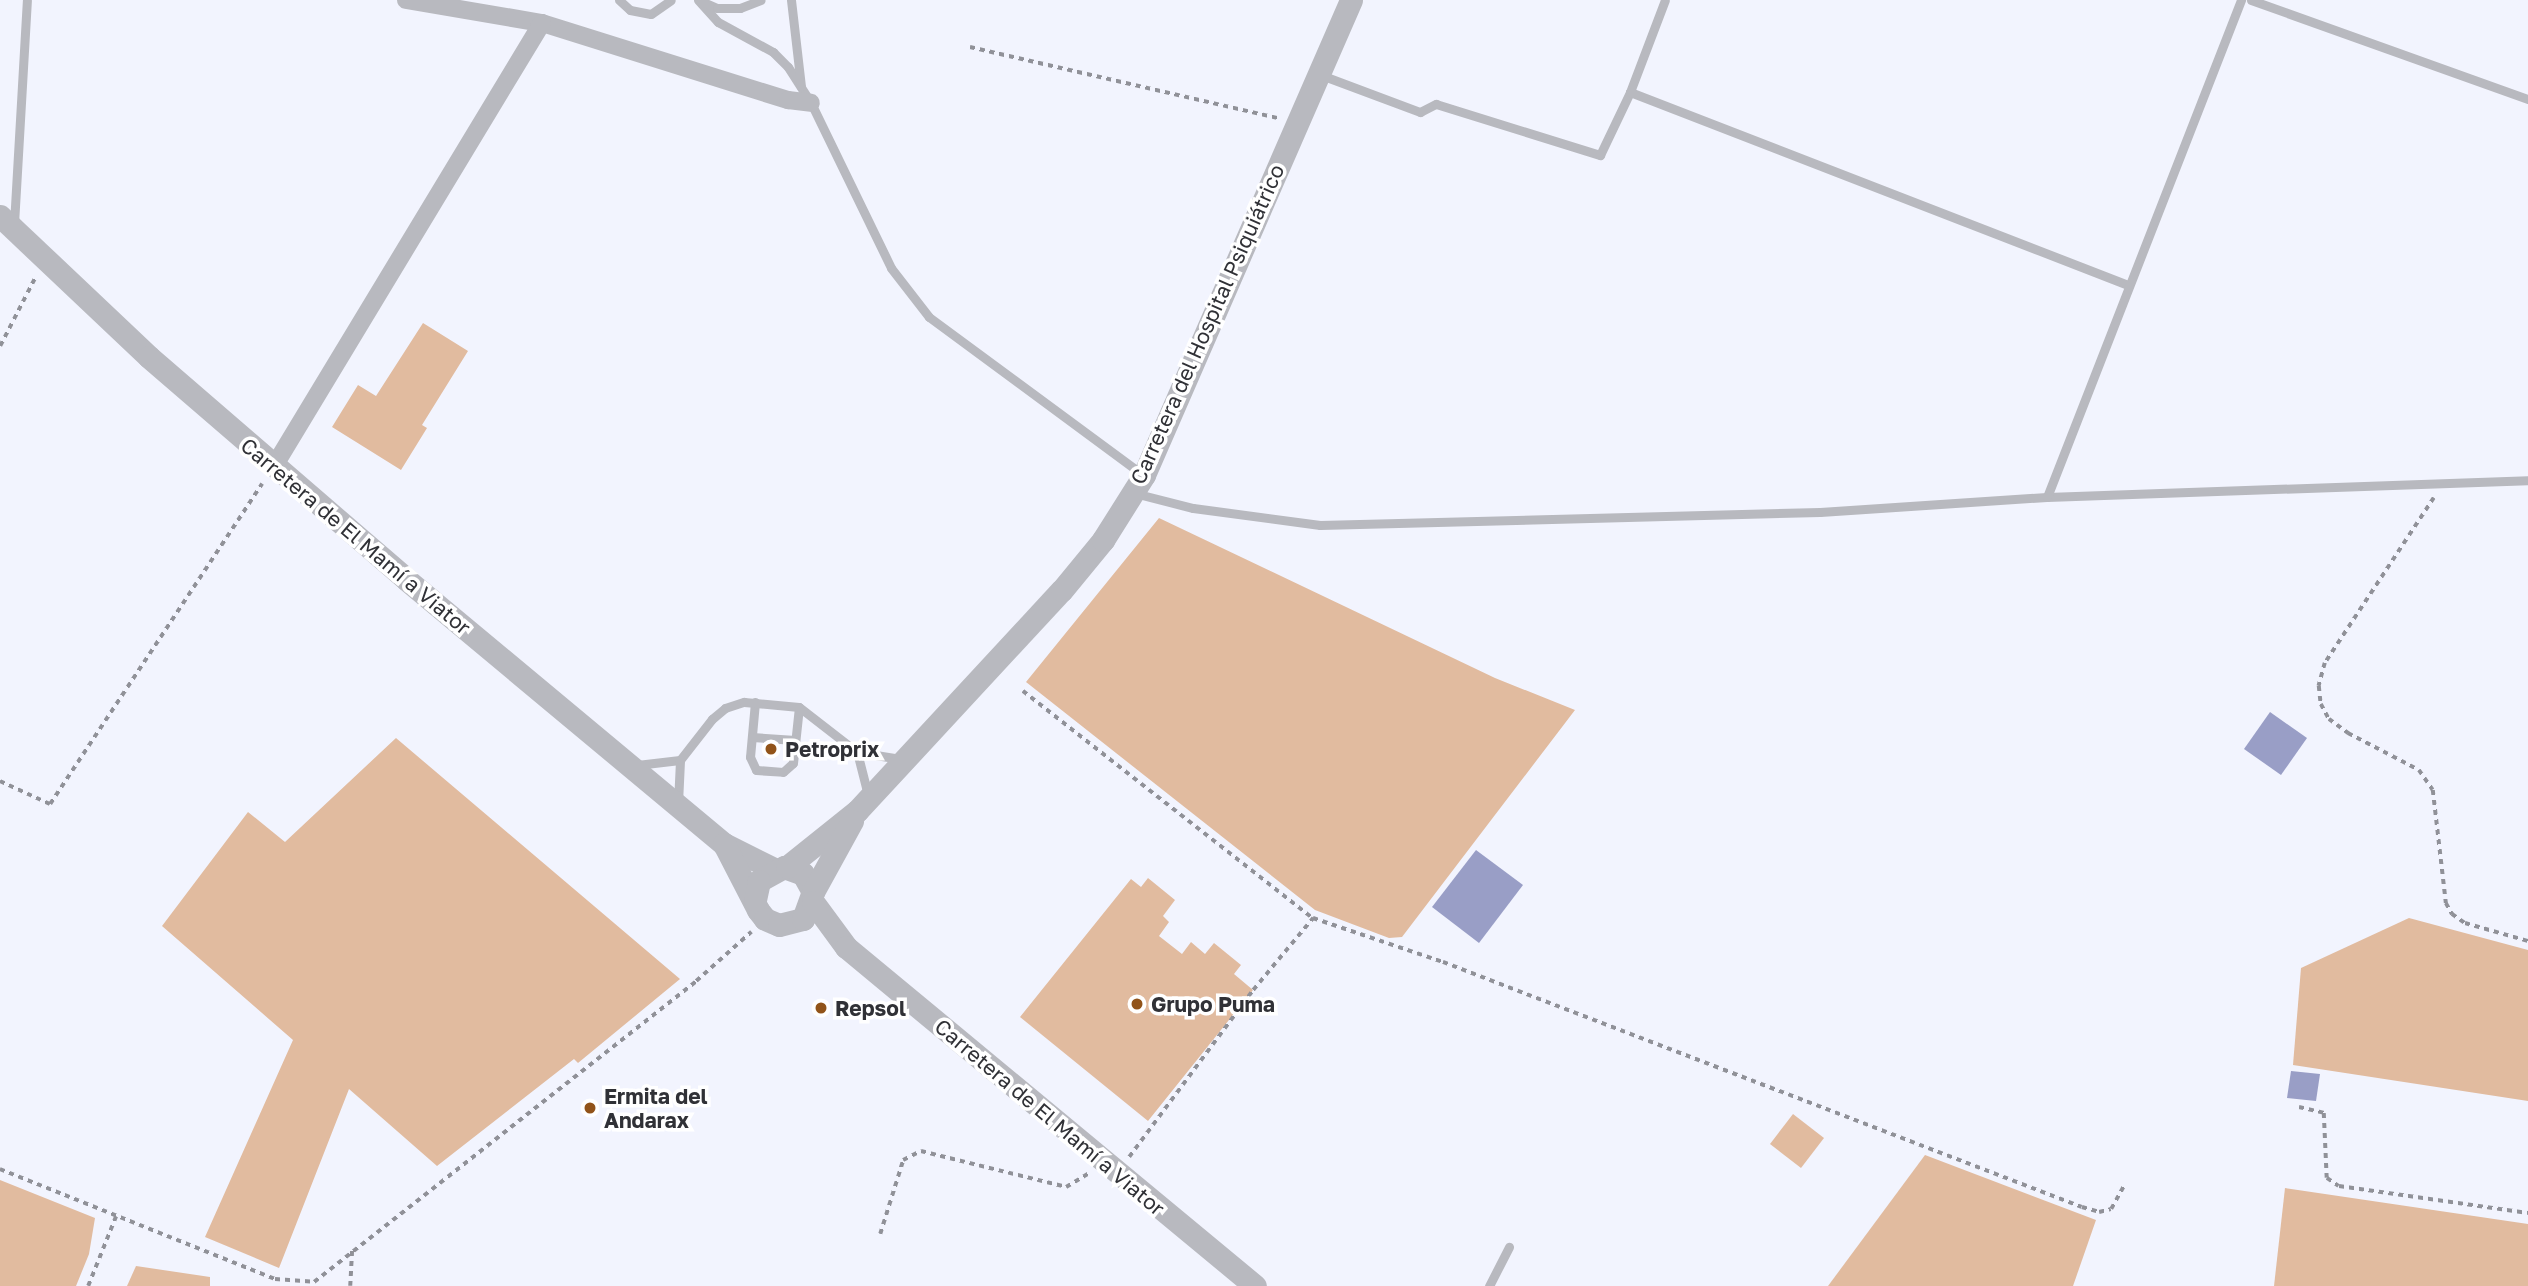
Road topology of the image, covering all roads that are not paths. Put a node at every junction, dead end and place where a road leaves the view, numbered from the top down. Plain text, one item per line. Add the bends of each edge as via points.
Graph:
1 (27, 0) edge
2 (406, 0) edge
3 (618, 0) edge
4 (671, 0) edge
5 (699, 0) edge
6 (761, 0) edge
7 (791, 0) edge
8 (1351, 0) edge
9 (1665, 0) edge
10 (2241, 0) edge
11 (2251, 0) edge
12 (542, 23) junction
13 (1319, 74) junction
14 (1630, 92) junction
15 (806, 97) junction
16 (2528, 99) edge
17 (7, 223) edge
18 (2128, 285) junction
19 (273, 467) junction
20 (2528, 480) edge
21 (1138, 484) junction
22 (2047, 497) junction
23 (755, 702) junction
24 (799, 708) junction
25 (752, 737) junction
26 (795, 740) junction
27 (857, 752) junction
28 (680, 760) junction
29 (905, 760) junction
30 (630, 766) junction
31 (863, 805) junction
32 (678, 806) junction
33 (724, 844) junction
34 (780, 868) junction
35 (813, 897) junction
36 (760, 909) junction
37 (794, 923) junction
38 (845, 947) junction
39 (1509, 1247) dead end
40 (1255, 1286) edge
41 (1489, 1286) edge

1 - 17 lane
2 - 12 street
3 - 4 lane via 630,10 651,14
5 - 6 lane via 717,8 740,8
5 - 15 lane via 719,22 773,52
7 - 15 lane
8 - 13 street, Carretera del Hospital Psiquiátrico
9 - 14 lane
10 - 18 lane
11 - 16 lane
12 - 15 street via 788,100
12 - 19 street
13 - 14 lane via 1420,112 1437,104 1600,155
13 - 21 street, Carretera del Hospital Psiquiátrico
14 - 18 lane
15 - 21 lane via 891,268 929,317
17 - 19 street, Carretera de El Mamí a Viator
18 - 22 lane
19 - 30 street, Carretera de El Mamí a Viator
20 - 22 lane
21 - 22 lane via 1193,508 1320,525 1820,512
21 - 29 street, Carretera del Hospital Psiquiátrico via 1062,590
23 - 24 lane
23 - 25 lane
23 - 28 lane via 725,708
24 - 26 lane
24 - 27 lane
25 - 26 lane
25 - 26 lane via 750,757 757,770 783,772 793,764
27 - 29 lane
27 - 31 lane
28 - 30 lane
28 - 32 lane
29 - 31 street, Carretera del Hospital Psiquiátrico
30 - 32 street, Carretera de El Mamí a Viator
31 - 34 street
31 - 35 street
32 - 33 street, Carretera de El Mamí a Viator
33 - 34 street
33 - 36 street
34 - 35 street via 803,874
34 - 36 street via 759,881
35 - 37 street
35 - 38 street
36 - 37 street via 779,925
37 - 38 street
38 - 40 street, Carretera de El Mamí a Viator
39 - 41 lane

